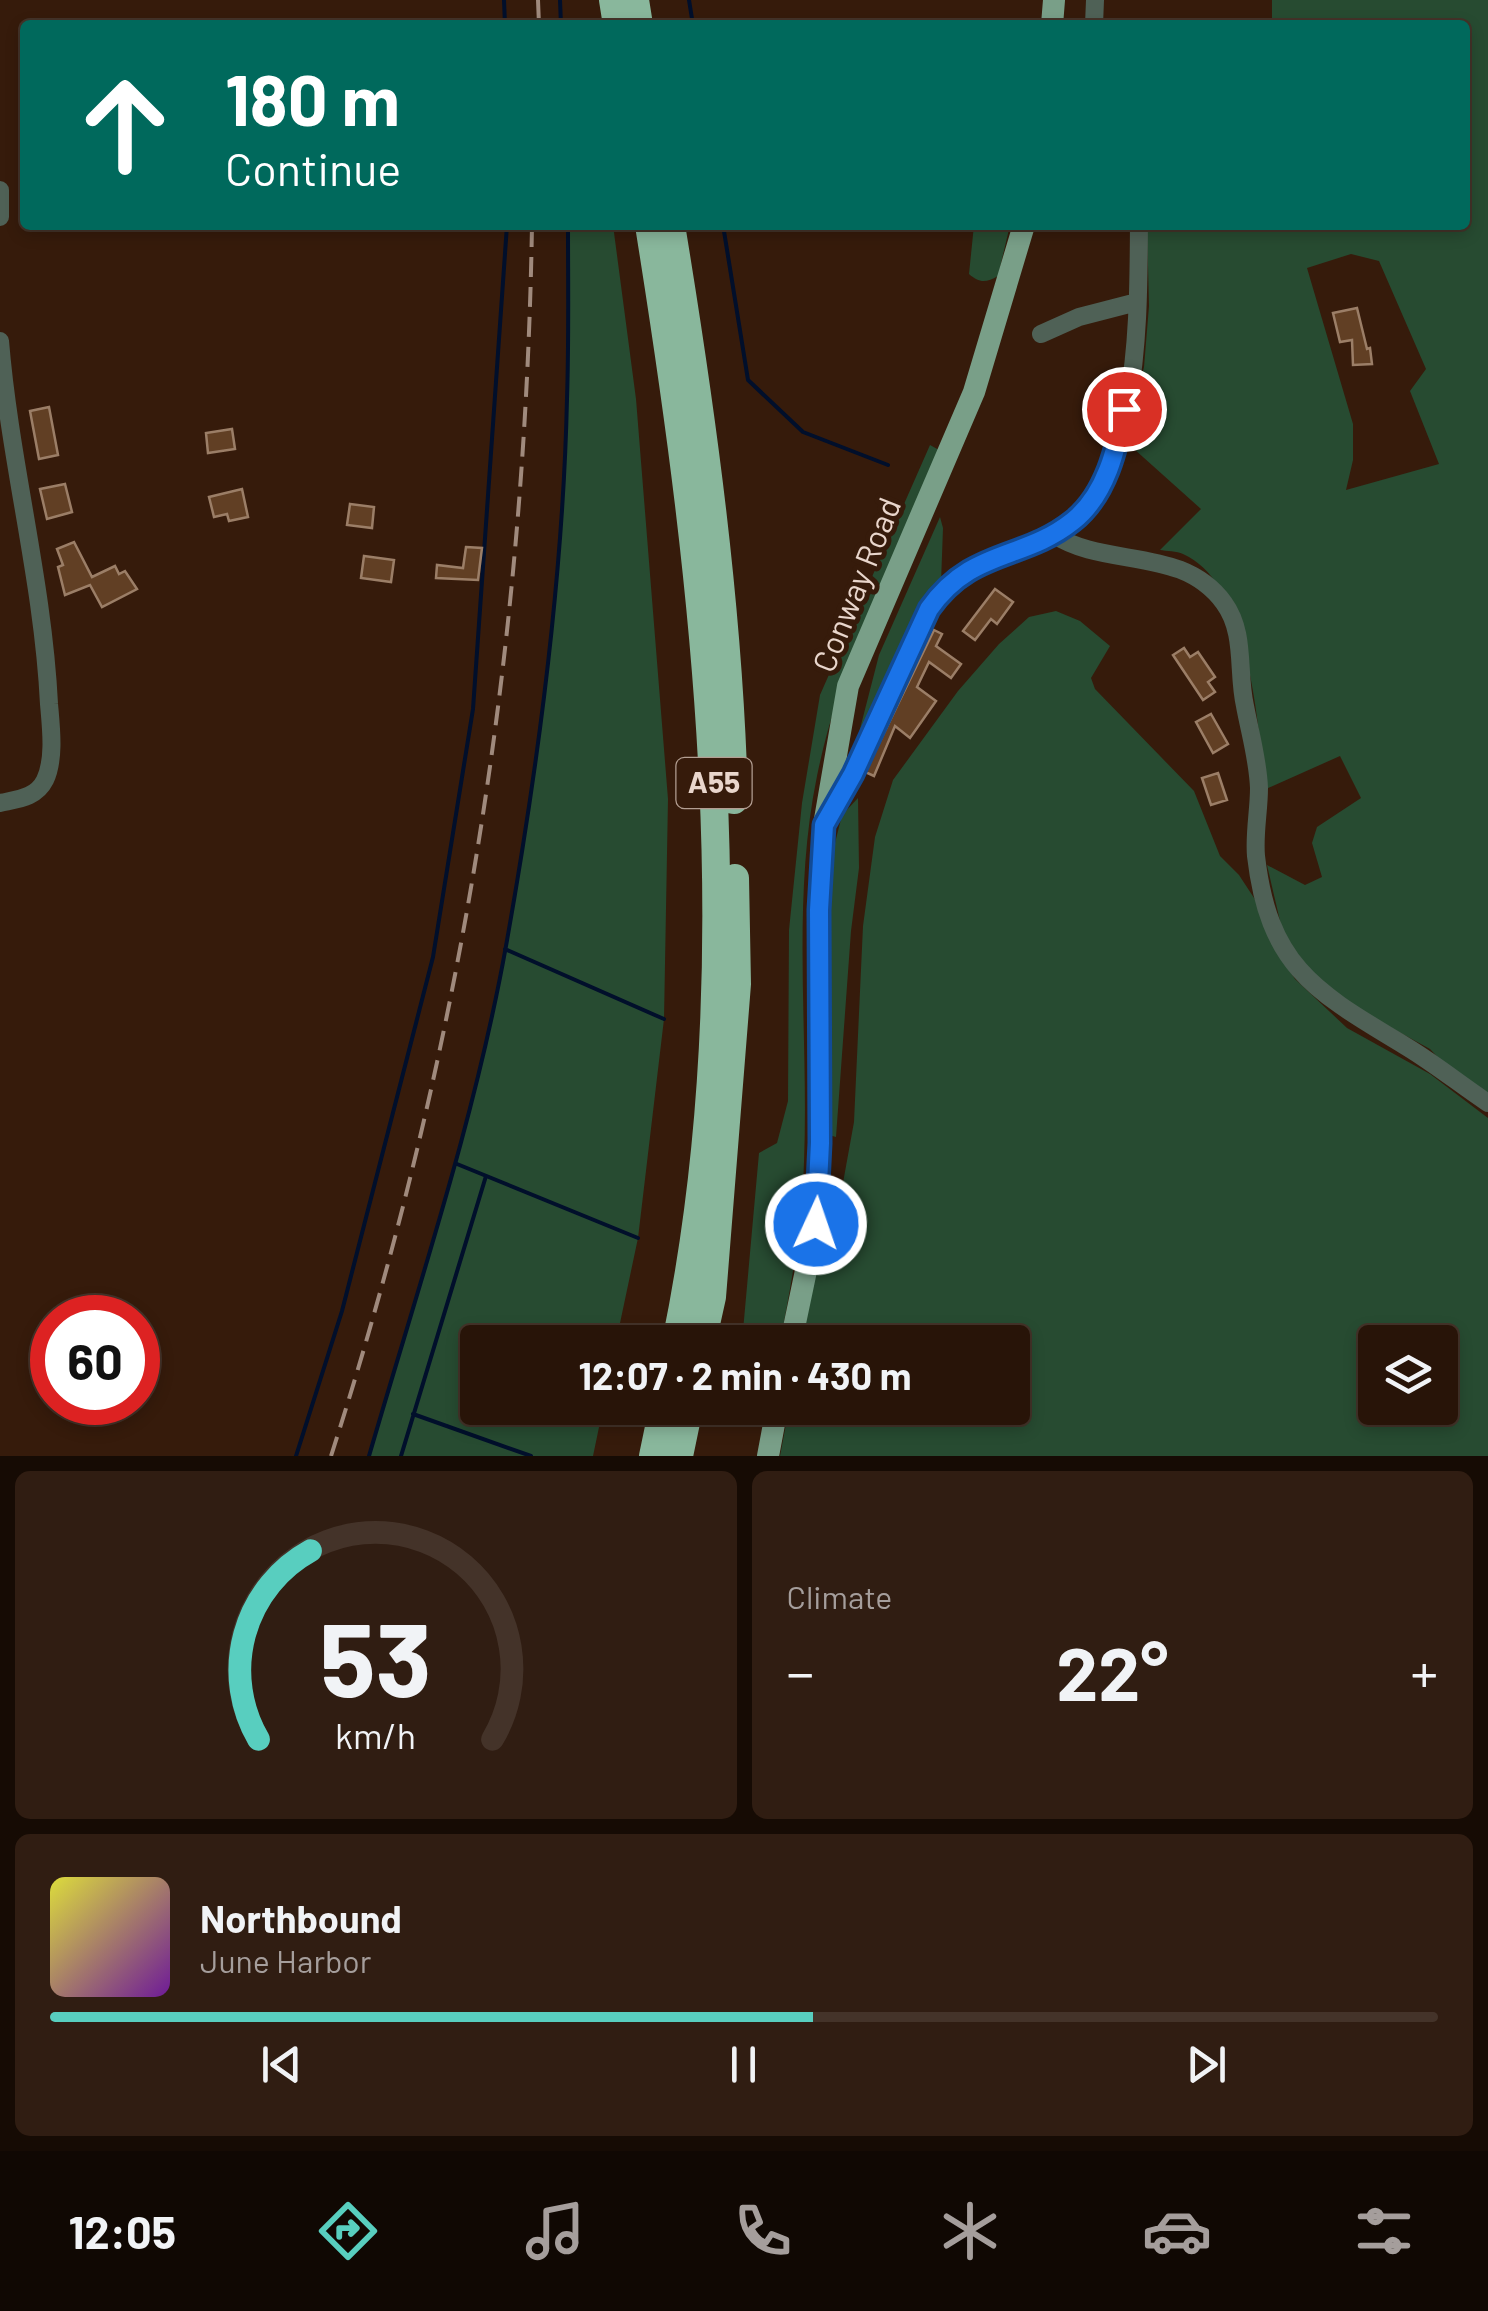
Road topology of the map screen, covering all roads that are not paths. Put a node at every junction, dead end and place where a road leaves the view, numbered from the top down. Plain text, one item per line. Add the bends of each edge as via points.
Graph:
1 (0, 190) edge
2 (0, 216) edge
3 (650, 230) edge
4 (672, 230) edge
5 (1023, 230) edge
6 (1139, 230) edge
7 (1137, 302) junction
8 (1041, 334) dead end
9 (0, 340) edge
10 (1053, 534) junction
11 (0, 803) edge
12 (824, 825) junction
13 (1488, 1104) edge
14 (679, 1325) edge
15 (706, 1325) edge
16 (795, 1325) edge
17 (659, 1425) edge
18 (685, 1425) edge
19 (774, 1425) edge
20 (653, 1456) edge
21 (679, 1456) edge
22 (768, 1456) edge

1 - 2 street
3 - 14 highway, A55 via 685,474 717,840 711,1071
4 - 15 highway, A55 via 731,694 738,984
5 - 12 main road, Conway Road via 974,392 848,686
6 - 7 street
7 - 8 street
7 - 10 street via 1130,380 1108,472 1084,510
9 - 11 street via 46,629 50,764 44,783 29,797
10 - 12 street via 946,585
10 - 13 street via 1068,544 1174,566 1223,602 1240,647 1255,754 1256,856 1282,950 1341,1009
12 - 16 main road, Conway Road via 816,1224
17 - 20 highway
18 - 21 highway
19 - 22 main road

